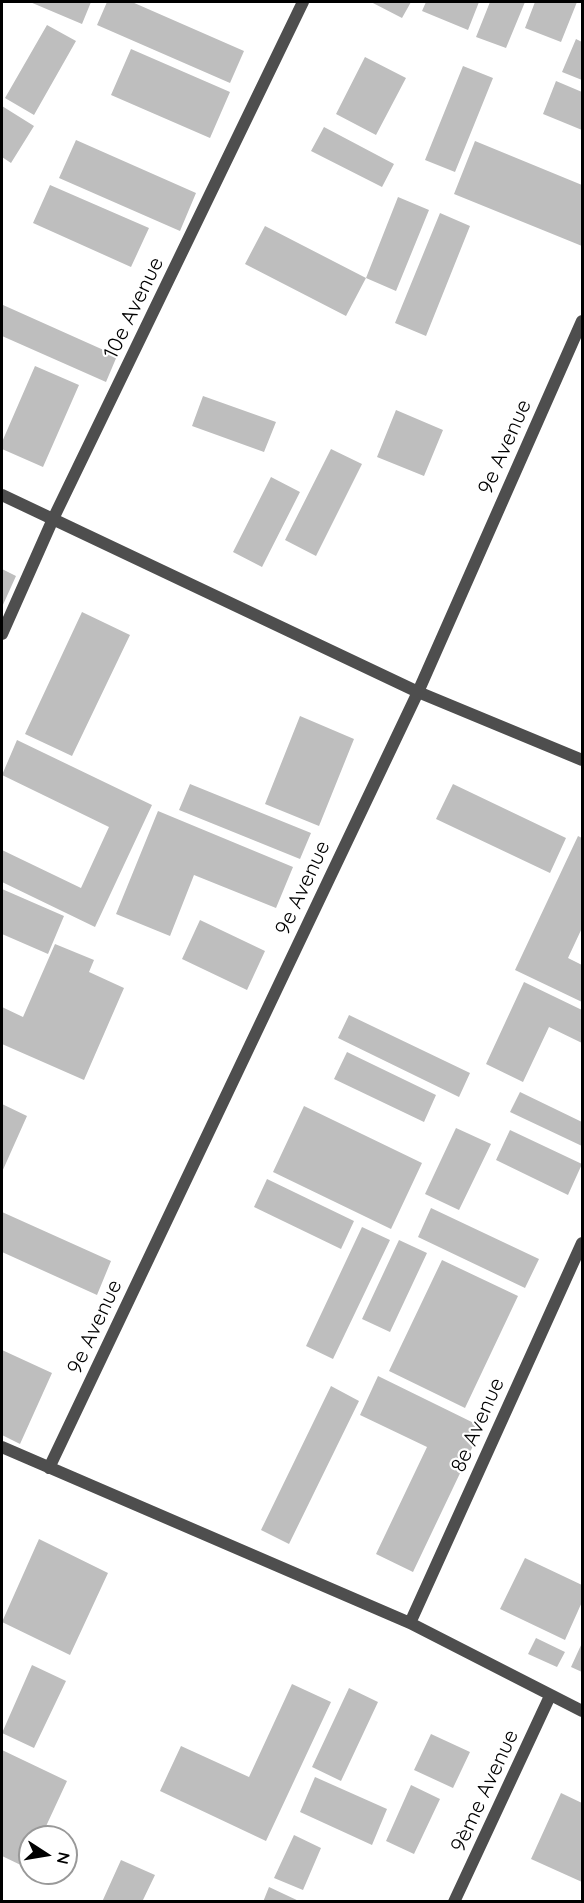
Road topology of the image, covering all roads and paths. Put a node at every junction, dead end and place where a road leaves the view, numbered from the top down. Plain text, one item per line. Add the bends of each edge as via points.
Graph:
1 (303, 2) edge
2 (582, 321) edge
3 (2, 495) edge
4 (53, 519) junction
5 (2, 633) edge
6 (418, 692) junction
7 (582, 760) edge
8 (582, 1243) edge
9 (2, 1446) edge
10 (49, 1468) junction
11 (410, 1623) junction
12 (550, 1696) junction
13 (582, 1711) edge
14 (454, 1902) edge

1 - 4 street, 10e Avenue
2 - 6 street, 9e Avenue
3 - 4 street
4 - 5 street, 10e Avenue
4 - 6 street
6 - 7 street
6 - 10 street, 9e Avenue
8 - 11 street, 8e Avenue
9 - 10 street
10 - 11 street
11 - 12 street
12 - 13 street
12 - 14 street, 9ème Avenue

